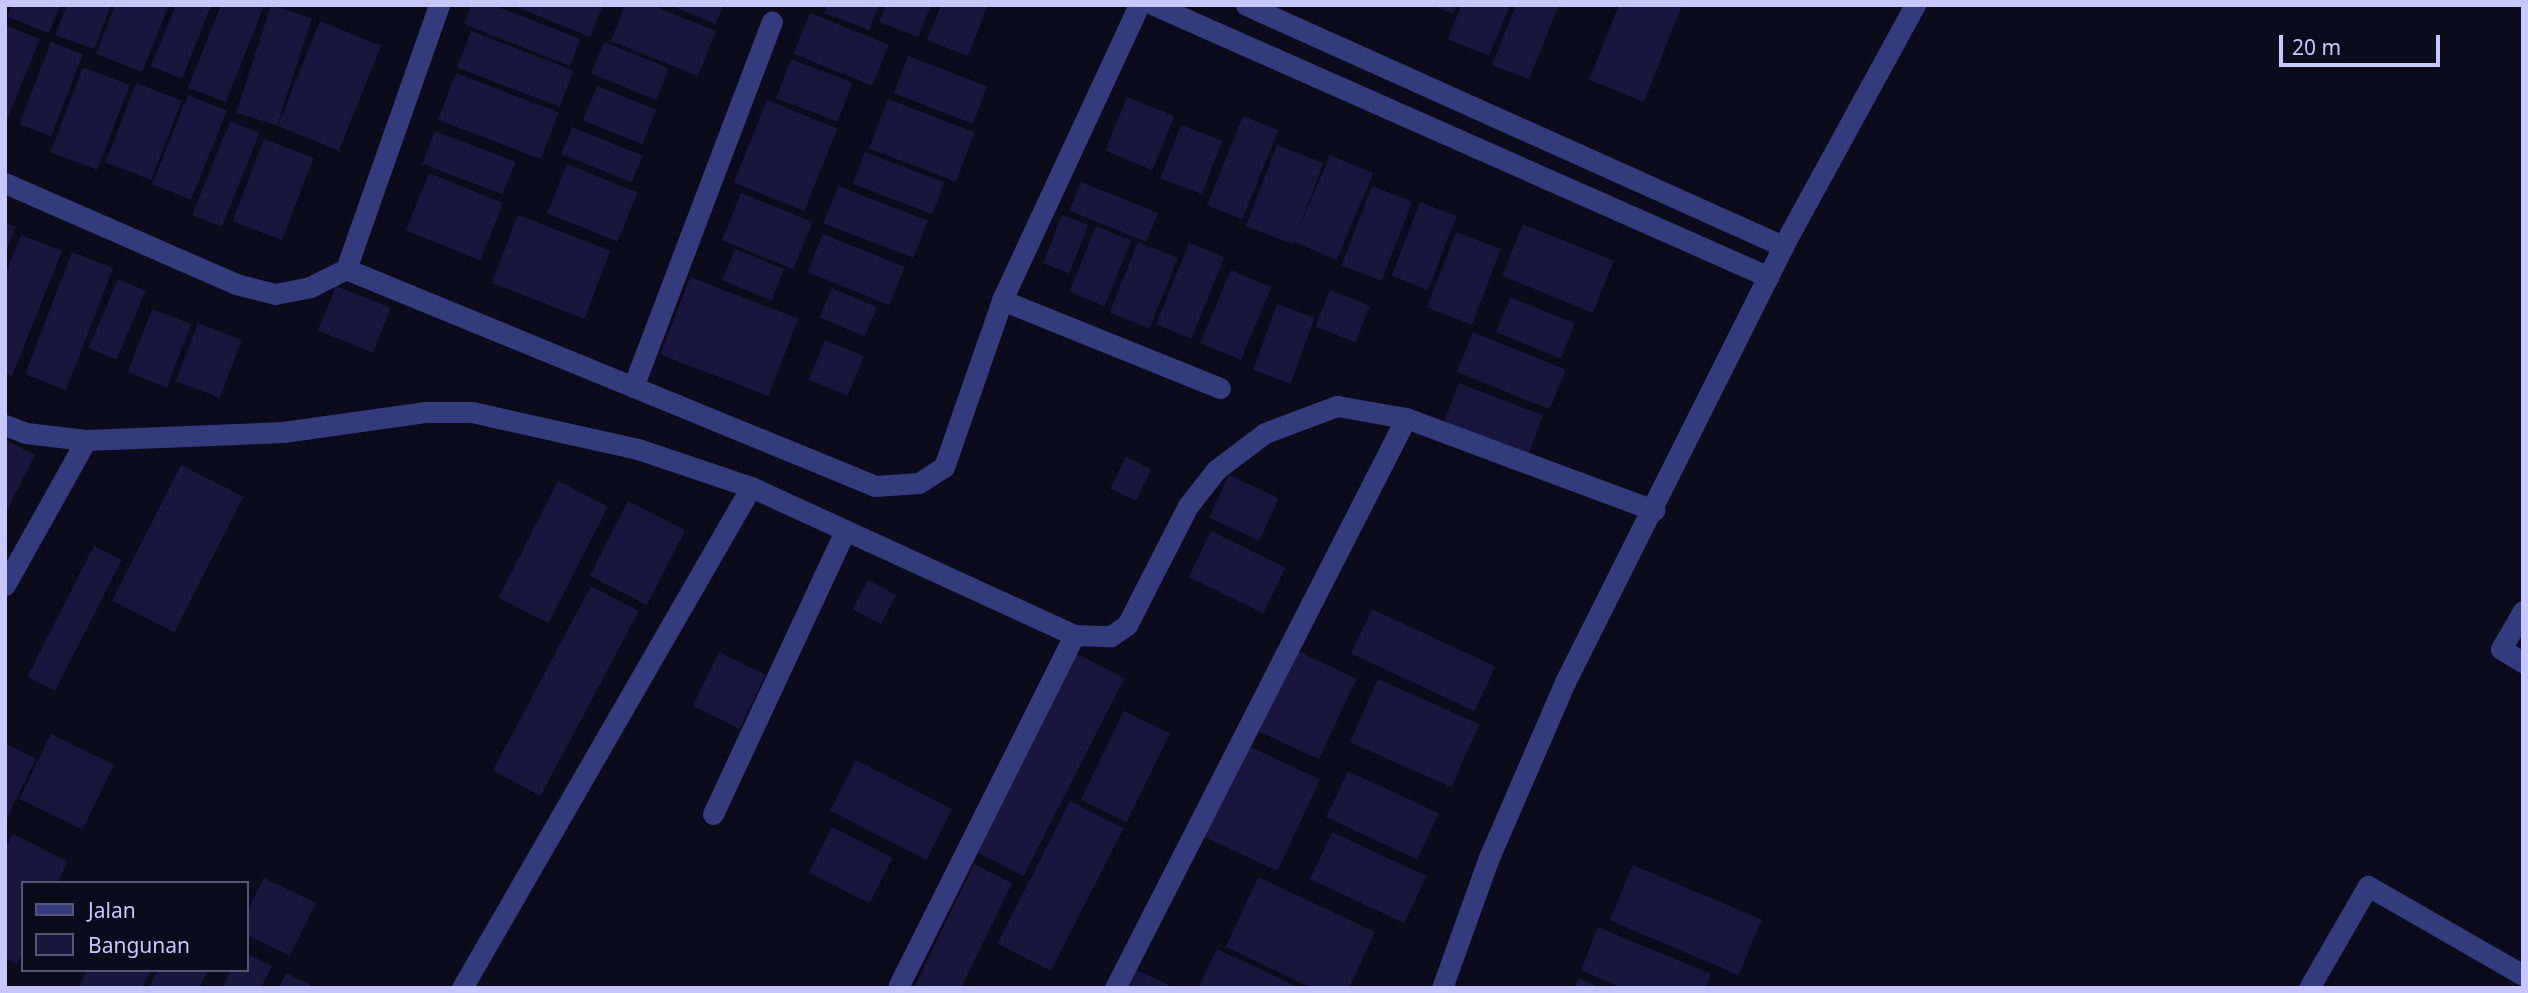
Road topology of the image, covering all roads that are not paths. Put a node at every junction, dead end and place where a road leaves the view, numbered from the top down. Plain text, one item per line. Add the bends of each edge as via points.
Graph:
1 (439, 5) edge
2 (1139, 5) edge
3 (1154, 5) edge
4 (1246, 5) edge
5 (1915, 5) edge
6 (772, 22) dead end
7 (5, 183) edge
8 (1783, 246) junction
9 (346, 269) junction
10 (1769, 277) junction
11 (1002, 300) junction
12 (633, 387) junction
13 (1220, 388) dead end
14 (1406, 418) junction
15 (5, 425) edge
16 (86, 440) junction
17 (751, 487) junction
18 (1654, 510) junction
19 (845, 531) junction
20 (5, 585) edge
21 (2523, 611) edge
22 (1074, 635) junction
23 (2523, 662) edge
24 (713, 814) dead end
25 (2523, 975) edge
26 (899, 985) dead end
27 (462, 988) edge
28 (1115, 988) edge
29 (1442, 988) edge
30 (2309, 988) edge

1 - 9 street
2 - 11 street
3 - 10 street
4 - 8 street
5 - 8 street
6 - 12 street
7 - 9 street via 236,284 275,294 310,287
8 - 10 street
9 - 12 street
10 - 18 street via 1698,410
11 - 12 street via 944,467 919,483 875,486
11 - 13 street
14 - 18 street
14 - 22 street via 1337,405 1265,433 1216,470 1188,506 1126,625 1111,636
14 - 28 street
15 - 16 street via 26,433
16 - 17 street via 283,432 425,412 472,412 638,449
16 - 20 street
17 - 19 street
17 - 27 street
18 - 29 street via 1565,682 1488,860
19 - 22 street
19 - 24 street
21 - 23 street via 2501,649
22 - 26 street
25 - 30 street via 2368,886

